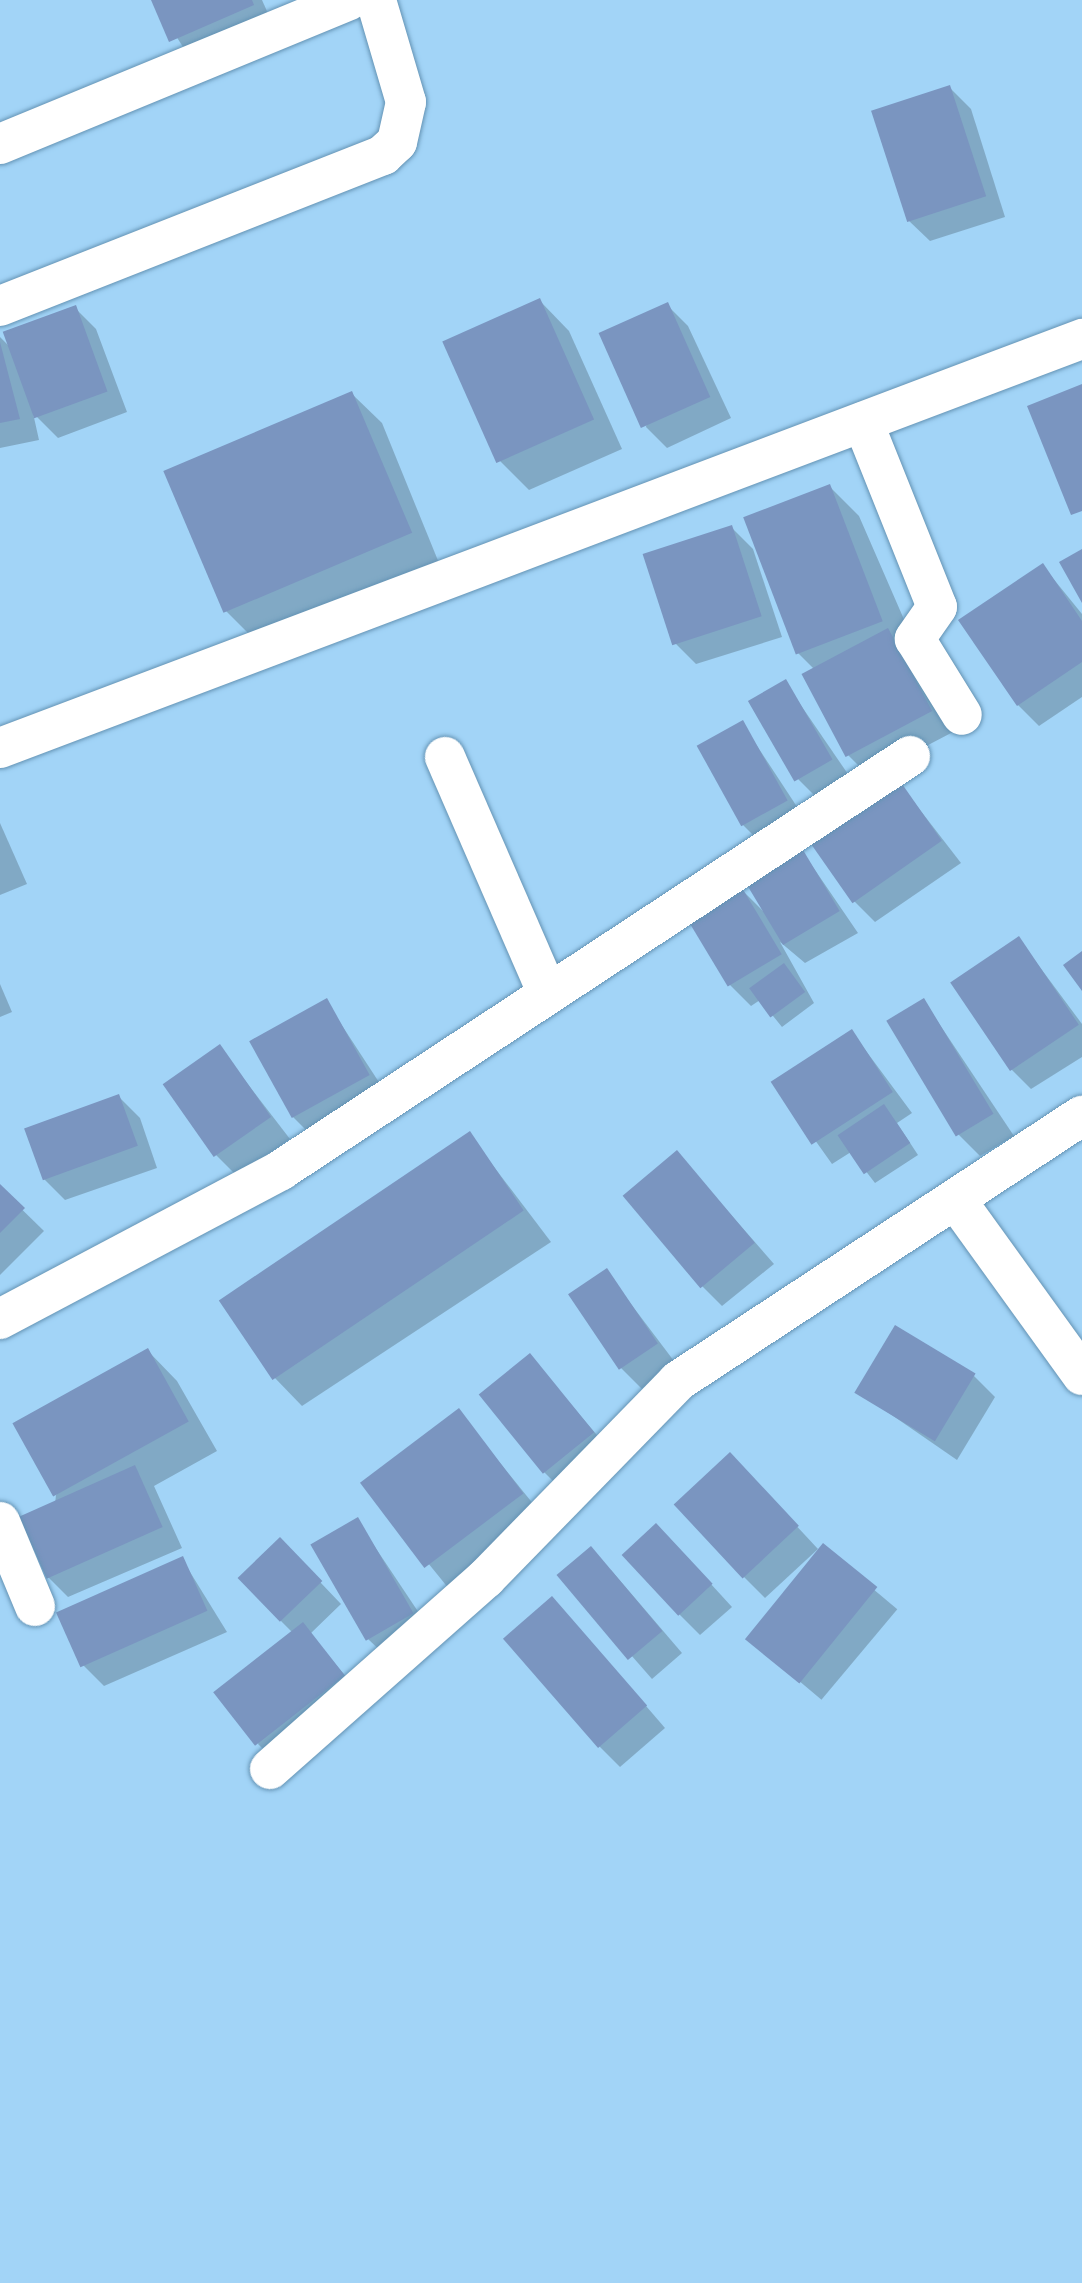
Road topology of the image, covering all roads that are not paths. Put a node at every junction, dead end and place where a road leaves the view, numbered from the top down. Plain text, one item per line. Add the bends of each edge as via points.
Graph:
1 (350, 0) edge
2 (376, 0) edge
3 (0, 144) edge
4 (0, 306) edge
5 (1082, 339) edge
6 (863, 422) junction
7 (962, 716) dead end
8 (0, 748) edge
9 (445, 756) dead end
10 (910, 756) dead end
11 (548, 994) junction
12 (1082, 1116) edge
13 (958, 1203) junction
14 (0, 1319) edge
15 (1082, 1375) edge
16 (0, 1522) edge
17 (35, 1606) dead end
18 (270, 1769) dead end

1 - 3 street
2 - 4 street via 406,102 397,142 383,155
5 - 6 street
6 - 7 street via 937,607 915,639
6 - 8 street
9 - 11 street
10 - 11 street
11 - 14 street via 281,1170
12 - 13 street
13 - 15 street
13 - 18 street via 678,1382 486,1578
16 - 17 street

